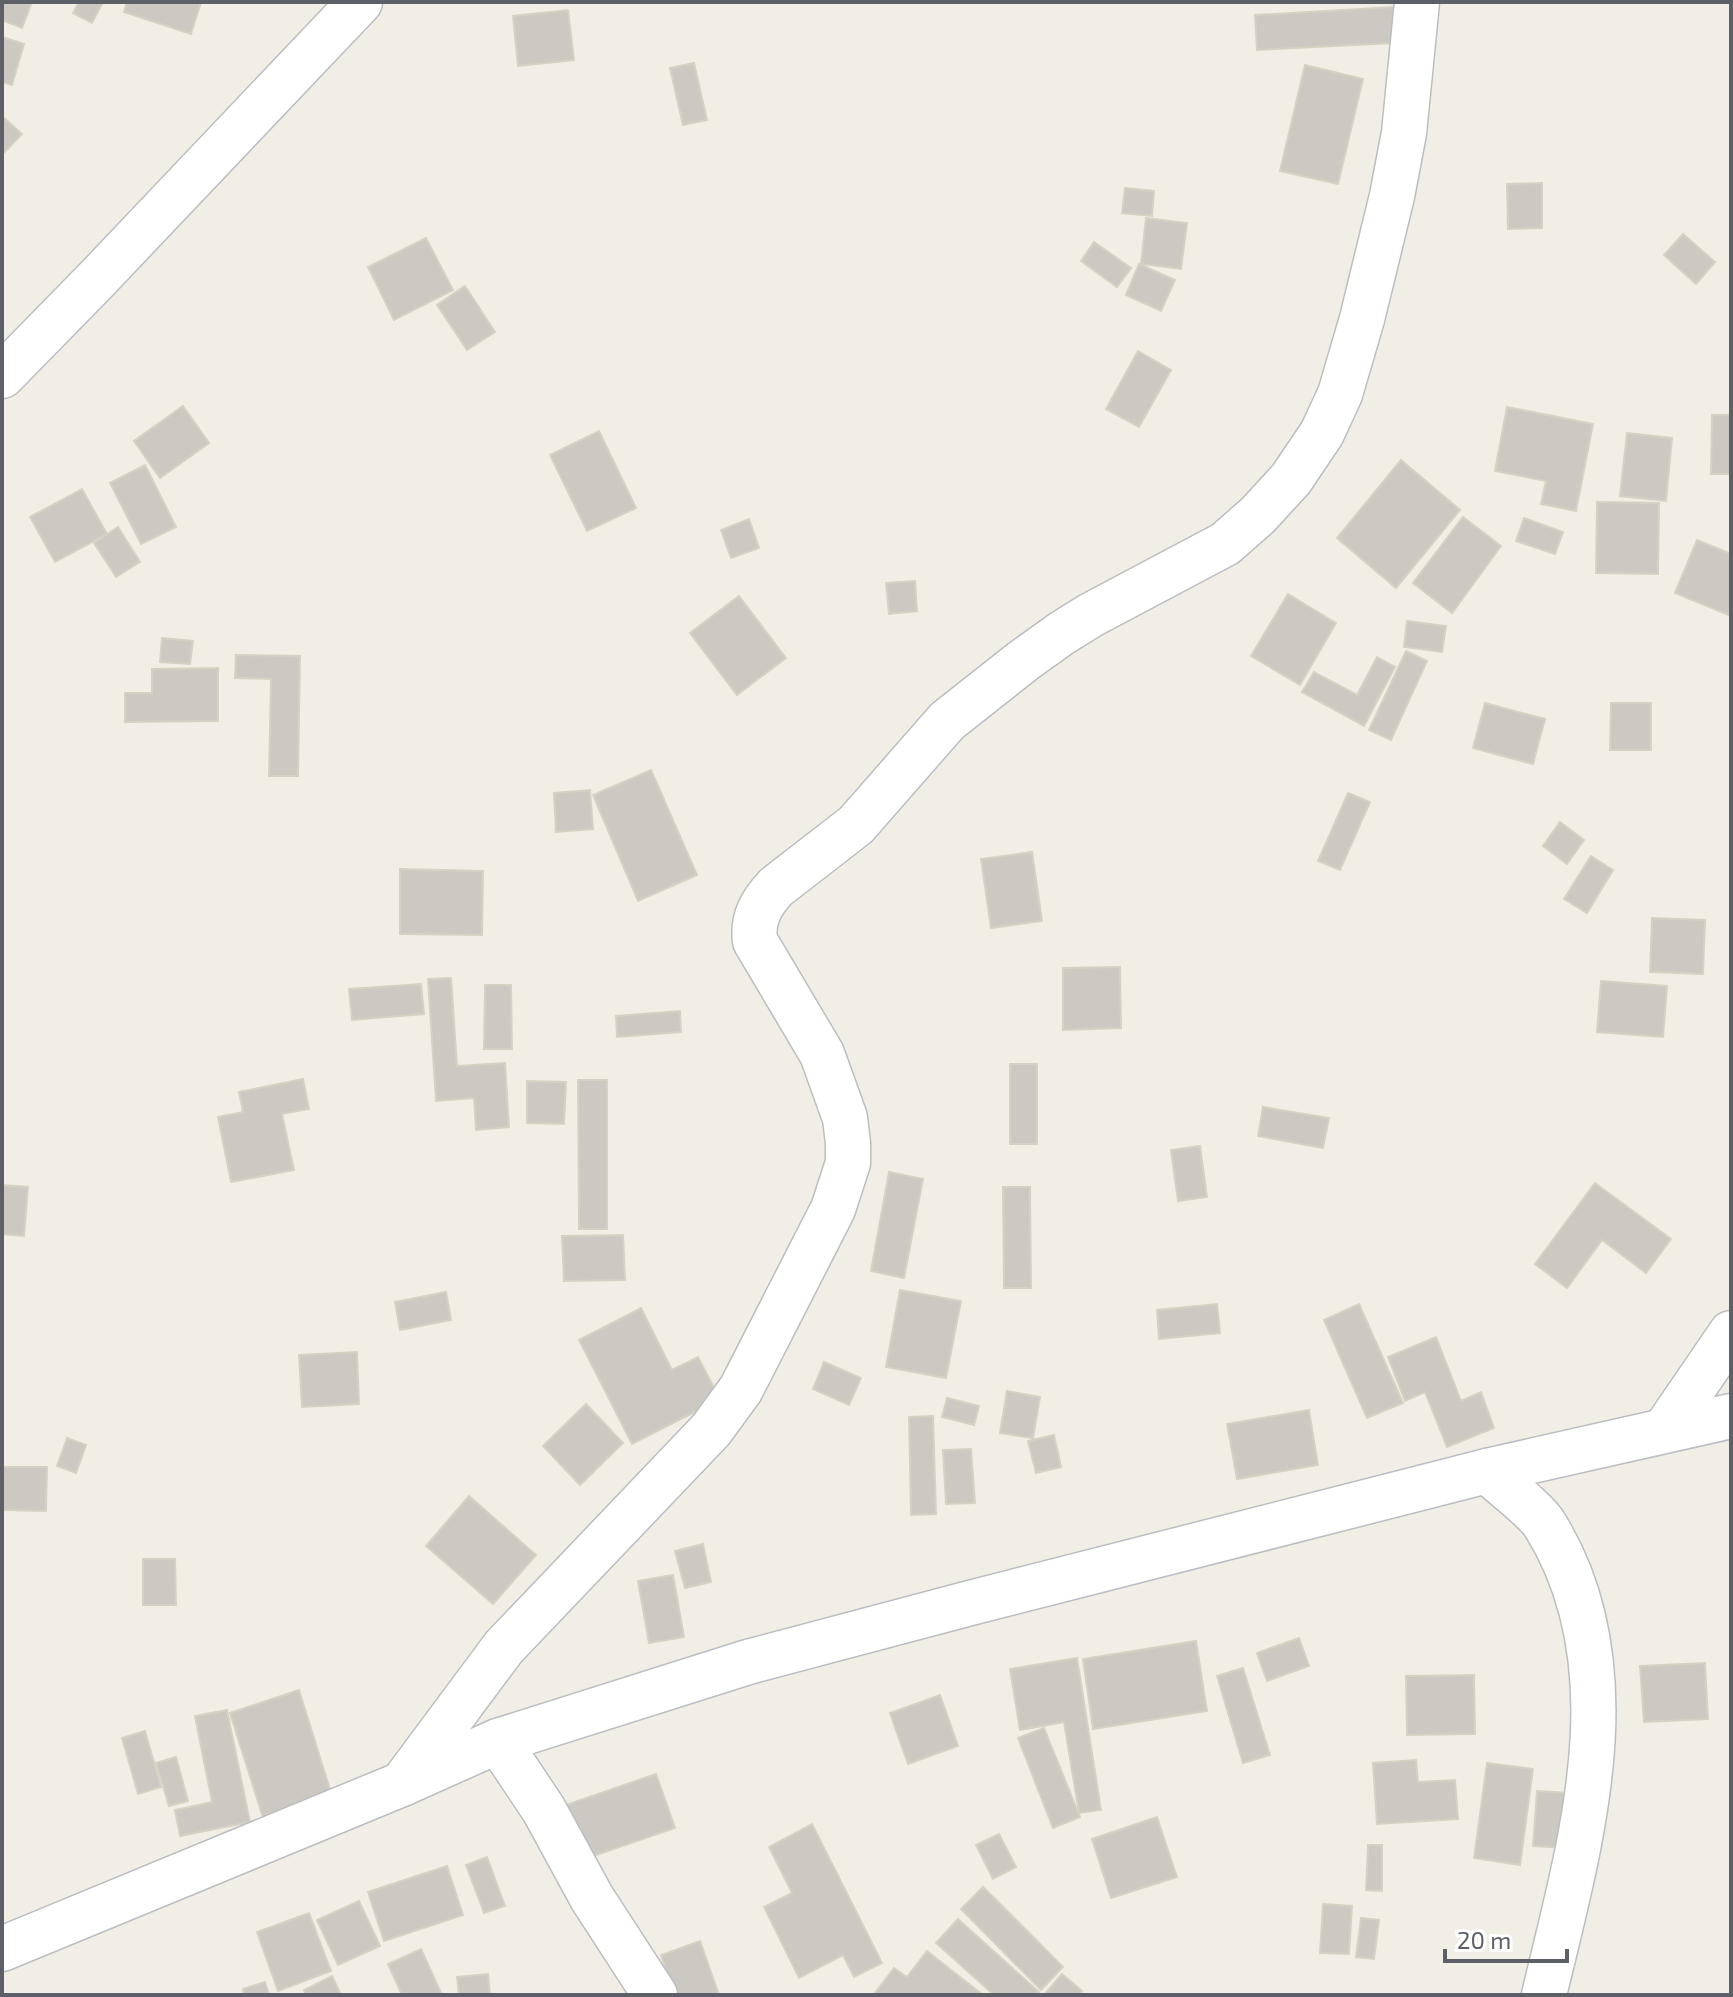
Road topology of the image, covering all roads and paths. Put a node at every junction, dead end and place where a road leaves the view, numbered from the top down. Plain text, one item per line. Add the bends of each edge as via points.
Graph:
1 (360, 2) edge
2 (1417, 2) edge
3 (2, 376) edge
4 (1731, 1333) edge
5 (1731, 1416) edge
6 (1664, 1431) junction
7 (1487, 1471) junction
8 (498, 1741) junction
9 (402, 1784) junction
10 (2, 1949) edge
11 (655, 1995) edge
12 (1544, 1995) edge

1 - 3 street
2 - 9 street via 1392,196 1340,394 1322,433 1291,479 1225,544 1091,615 1023,661 947,721 856,825 766,898 755,923 755,941 822,1054 845,1118 848,1163 833,1209 741,1389 711,1430 504,1647
4 - 6 street
5 - 6 street
6 - 7 street
7 - 8 street via 748,1662
7 - 12 street via 1543,1522 1566,1564 1592,1659 1590,1790
8 - 9 street
8 - 11 street
9 - 10 street

